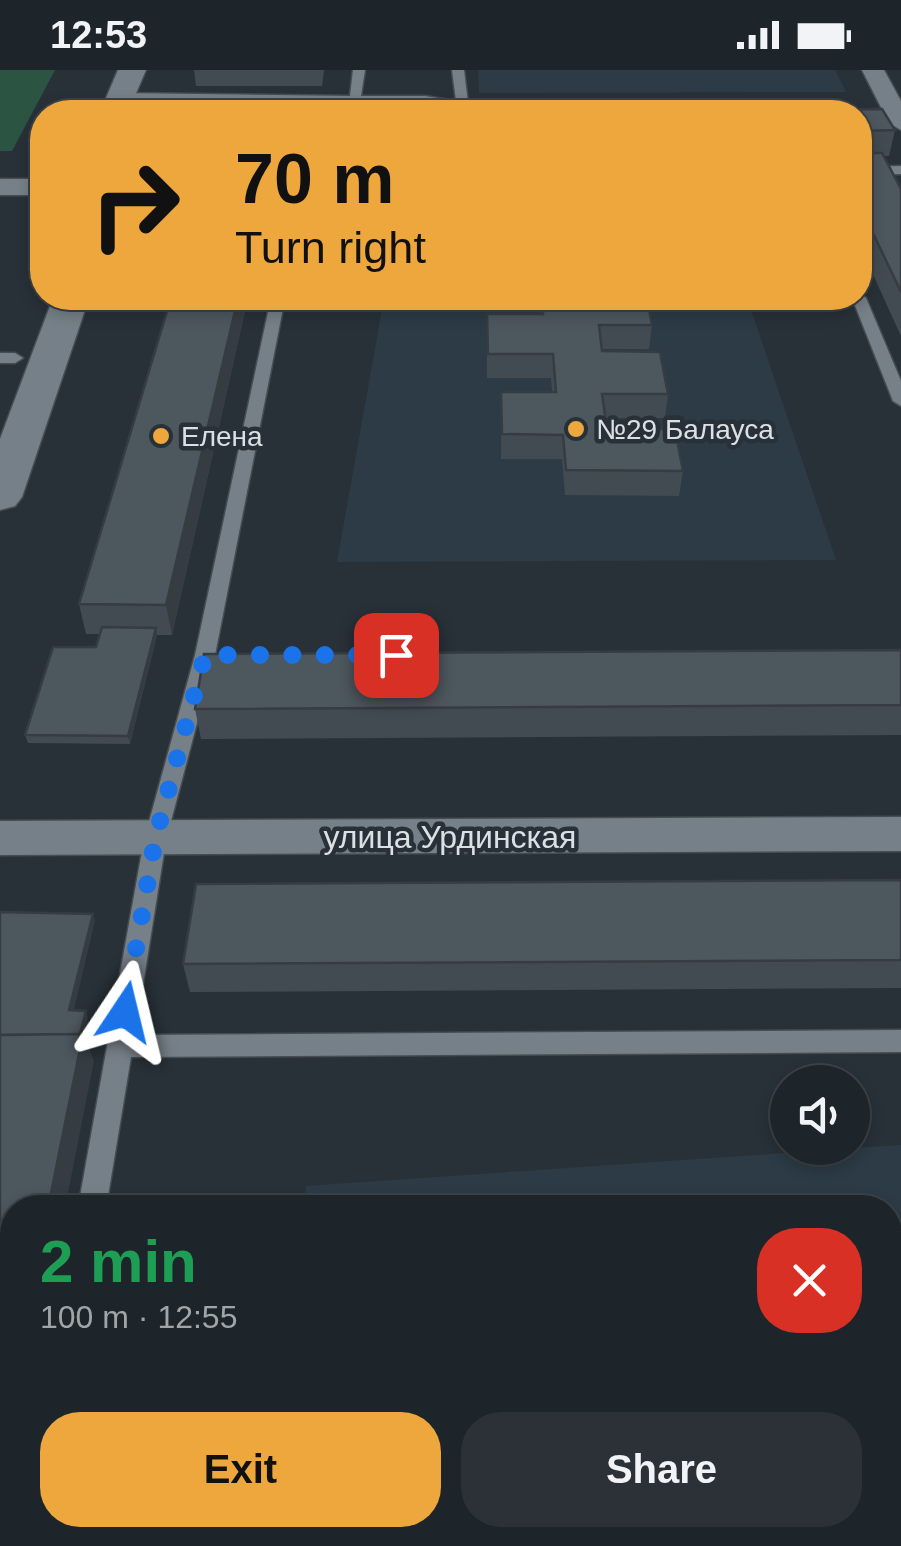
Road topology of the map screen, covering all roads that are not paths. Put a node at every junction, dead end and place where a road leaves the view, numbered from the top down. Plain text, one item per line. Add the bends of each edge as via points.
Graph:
1 (132, 70) edge
2 (359, 70) edge
3 (458, 70) edge
4 (873, 70) edge
5 (894, 95) edge
6 (135, 98) edge
7 (355, 99) junction
8 (425, 100) edge
9 (466, 100) edge
10 (901, 123) edge
11 (901, 170) edge
12 (872, 171) edge
13 (0, 187) edge
14 (30, 187) edge
15 (32, 310) edge
16 (67, 310) edge
17 (276, 310) edge
18 (864, 310) edge
19 (8, 358) edge
20 (0, 395) edge
21 (900, 395) edge
22 (0, 497) edge
23 (901, 834) edge
24 (0, 838) edge
25 (155, 840) junction
26 (901, 1041) edge
27 (119, 1046) junction
28 (94, 1195) edge

1 - 6 main road
2 - 7 lane
3 - 9 lane
4 - 5 street
5 - 10 street
6 - 7 lane
7 - 8 lane
11 - 12 lane
13 - 14 street
15 - 19 main road
16 - 22 main road
17 - 25 lane via 215,655
18 - 21 lane
19 - 20 main road
23 - 25 street, улица Урдинская
24 - 25 street, улица Урдинская
25 - 27 lane
26 - 27 lane
27 - 28 lane

